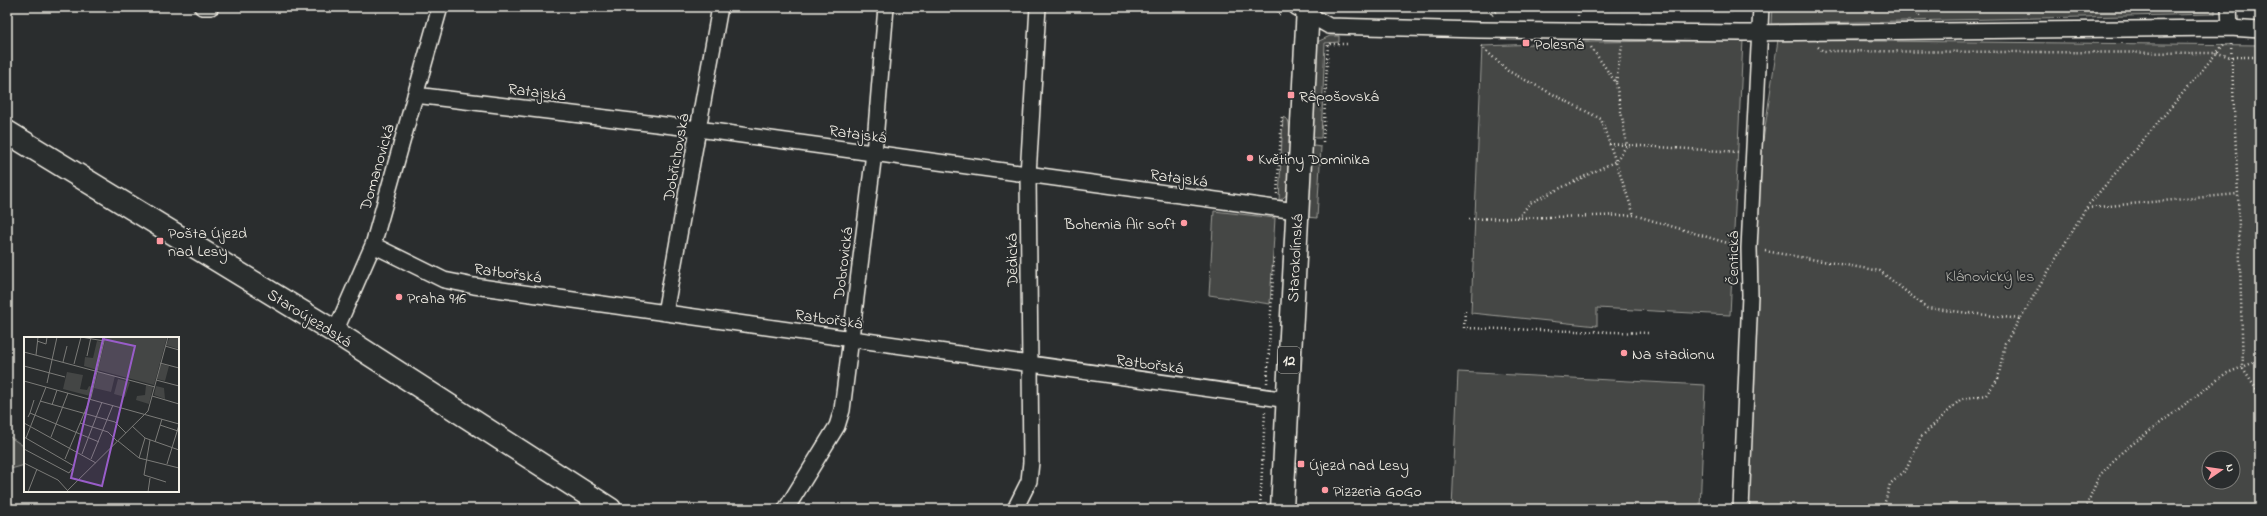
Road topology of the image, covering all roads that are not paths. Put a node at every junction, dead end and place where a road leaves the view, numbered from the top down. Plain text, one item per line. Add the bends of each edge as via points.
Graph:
1 (440, 7) edge
2 (720, 7) edge
3 (886, 7) edge
4 (1038, 7) edge
5 (1761, 7) edge
6 (2229, 7) edge
7 (1304, 9) edge
8 (2230, 28) junction
9 (2260, 30) edge
10 (1760, 33) junction
11 (416, 95) junction
12 (698, 129) junction
13 (7, 132) edge
14 (874, 153) junction
15 (1028, 175) junction
16 (1296, 211) junction
17 (373, 245) junction
18 (665, 313) junction
19 (335, 332) junction
20 (851, 339) junction
21 (1030, 364) junction
22 (1288, 400) junction
23 (610, 509) edge
24 (786, 509) edge
25 (1015, 509) edge
26 (1282, 509) edge
27 (1741, 509) edge

1 - 11 street, Domanovická
2 - 12 street, Dobřichovská
3 - 14 street, Dobrovická
4 - 15 street, Dědická
5 - 10 street, Čentická
6 - 8 street
7 - 10 street via 1329,26 1579,25 1624,32
7 - 16 street, Starokolínská / 12
8 - 9 street
8 - 10 street
10 - 27 street, Čentická via 1749,248 1750,295
11 - 12 street, Ratajská
11 - 17 street, Domanovická
12 - 14 street, Ratajská
12 - 18 street, Dobřichovská
13 - 19 street, Staroújezdská
14 - 15 street, Ratajská
14 - 20 street, Dobrovická
15 - 16 street, Ratajská
15 - 21 street, Dědická
16 - 22 street, Starokolínská / 12
17 - 18 street, Ratbořská via 444,280
17 - 19 street, Domanovická
18 - 20 street, Ratbořská
19 - 23 street, Staroújezdská
20 - 21 street, Ratbořská
20 - 24 street, Dobrovická via 842,410 837,426
21 - 22 street, Ratbořská
21 - 25 street, Dědická via 1031,462 1029,481
22 - 26 street, Starokolínská / 12

